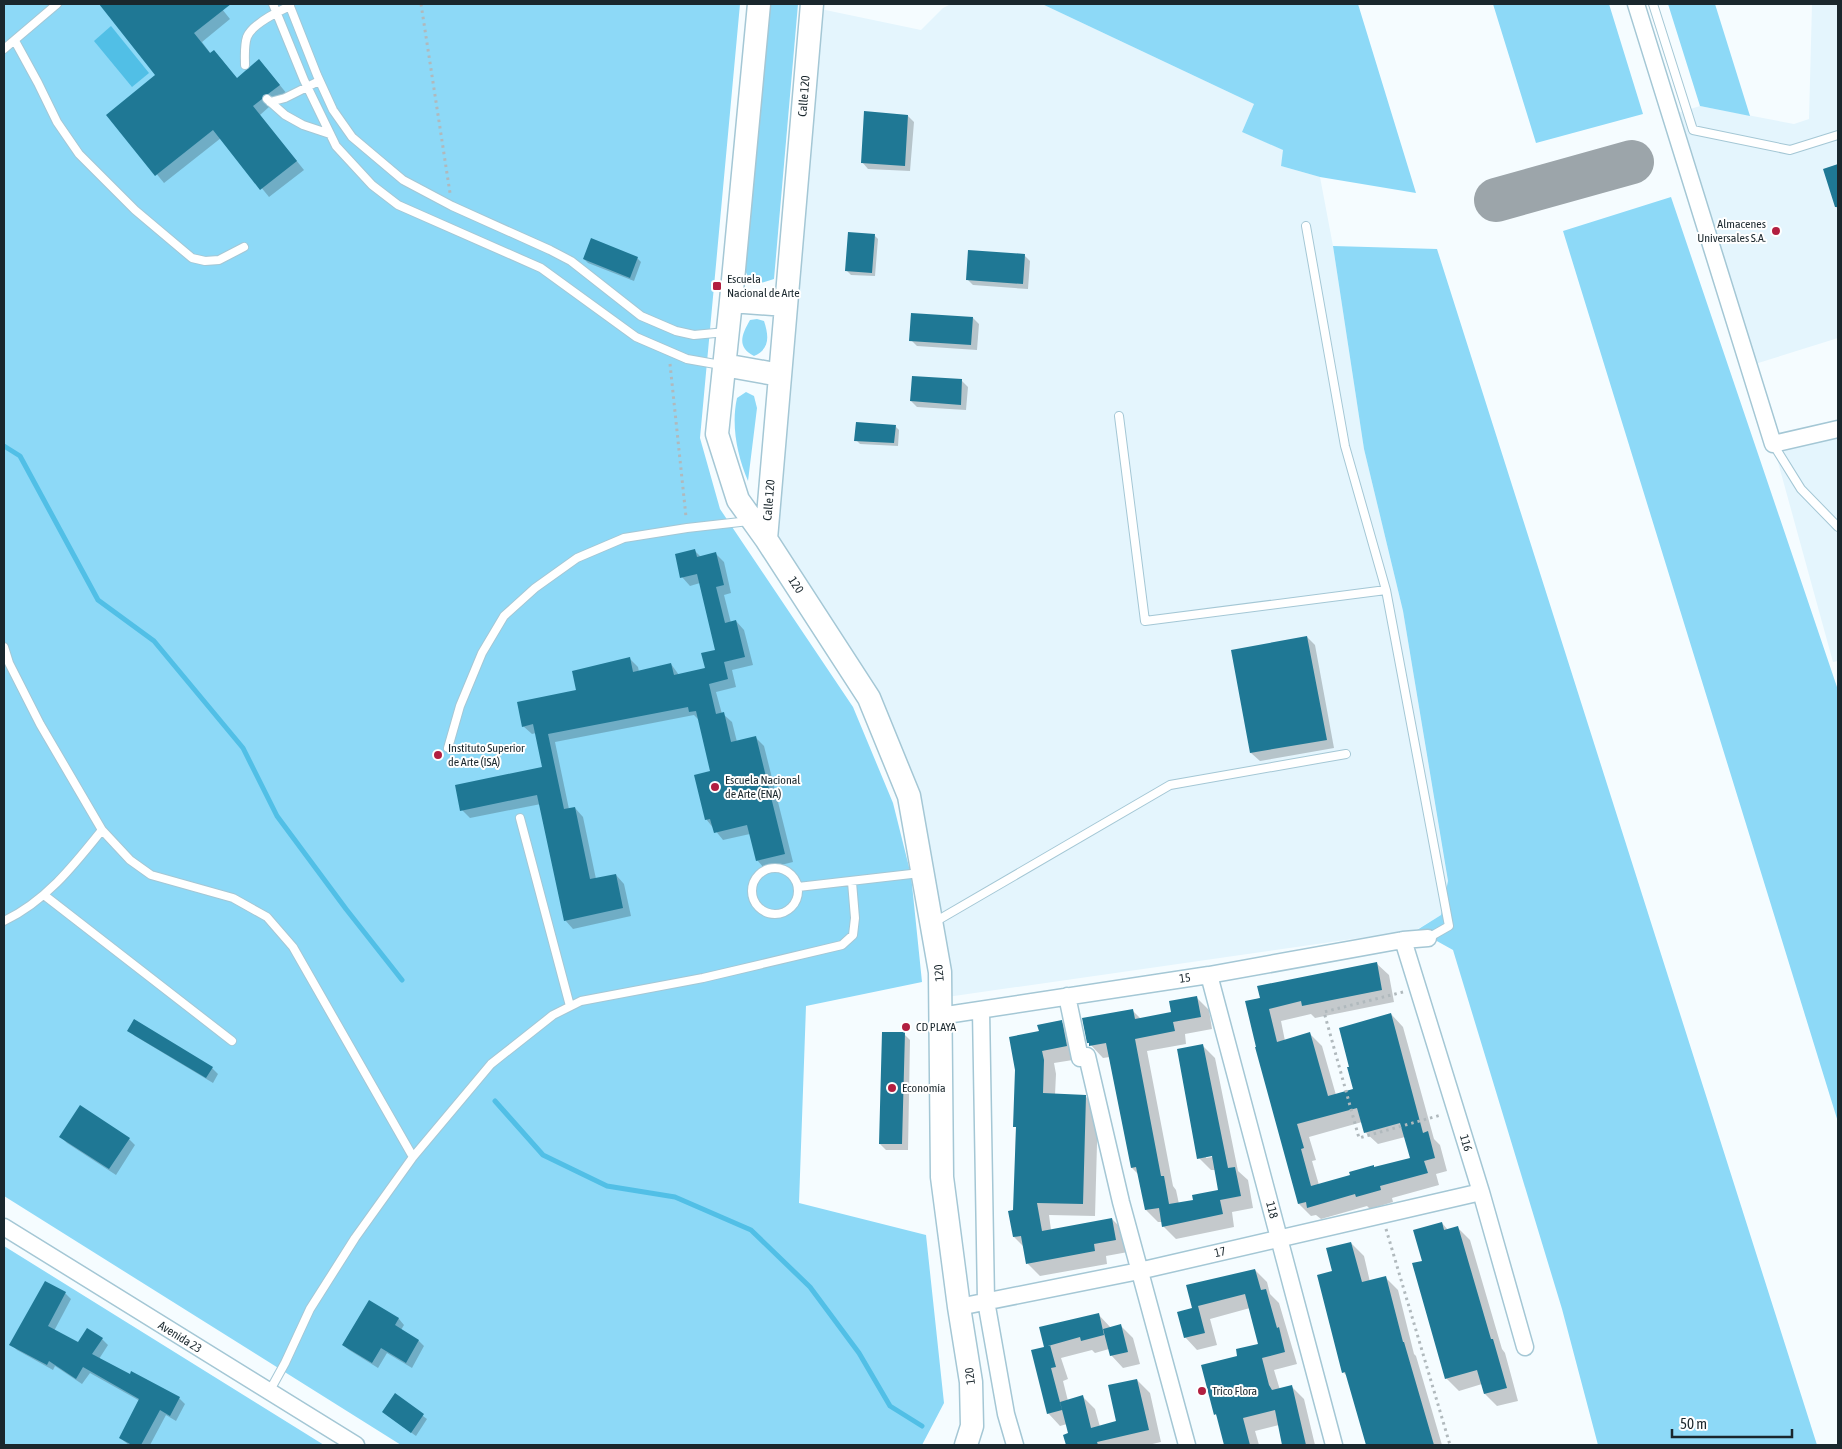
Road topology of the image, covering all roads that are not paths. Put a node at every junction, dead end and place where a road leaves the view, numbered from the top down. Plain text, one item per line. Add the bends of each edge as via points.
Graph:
1 (57, 4) edge
2 (273, 4) edge
3 (759, 4) edge
4 (812, 4) edge
5 (1636, 4) edge
6 (1653, 4) edge
7 (289, 5) edge
8 (277, 12) junction
9 (15, 41) junction
10 (4, 49) edge
11 (245, 65) dead end
12 (319, 81) junction
13 (307, 88) junction
14 (330, 134) junction
15 (1838, 135) edge
16 (1306, 226) dead end
17 (244, 247) dead end
18 (732, 301) junction
19 (786, 305) junction
20 (728, 332) junction
21 (724, 365) junction
22 (780, 375) junction
23 (1118, 416) dead end
24 (1838, 430) edge
25 (1773, 444) junction
26 (1838, 527) edge
27 (760, 530) junction
28 (1386, 590) junction
29 (4, 647) edge
30 (448, 748) dead end
31 (1346, 754) dead end
32 (520, 818) dead end
33 (102, 830) junction
34 (922, 873) junction
35 (852, 882) junction
36 (798, 887) junction
37 (44, 895) junction
38 (4, 921) edge
39 (931, 924) junction
40 (1428, 938) joint
41 (1403, 940) junction
42 (1210, 975) junction
43 (1067, 996) junction
44 (570, 1006) junction
45 (981, 1010) junction
46 (940, 1016) junction
47 (232, 1041) dead end
48 (413, 1157) junction
49 (1481, 1192) junction
50 (4, 1228) edge
51 (1279, 1238) junction
52 (1139, 1271) junction
53 (986, 1301) junction
54 (959, 1307) junction
55 (1525, 1347) dead end
56 (269, 1392) junction
57 (356, 1445) edge
58 (966, 1445) edge
59 (1015, 1445) edge
60 (1187, 1445) edge
61 (1334, 1445) edge

1 - 9 lane
2 - 8 lane
3 - 18 main road, Calle 120
4 - 19 main road, Calle 120
5 - 25 street
6 - 15 lane via 1693,130 1790,150
7 - 8 lane
7 - 12 lane
8 - 11 lane via 247,35
8 - 13 lane
9 - 10 lane
9 - 17 lane via 57,122 79,154 135,210 192,258 219,260
12 - 13 lane
12 - 20 lane via 333,110 352,137 403,180 571,261 641,316 694,335
13 - 14 lane
13 - 14 lane via 285,98 268,101 303,125
14 - 21 lane via 336,146 372,185 398,205 541,268 636,337 687,359
16 - 28 lane via 1345,446
18 - 19 main road
18 - 20 main road, Calle 120
19 - 22 main road, Calle 120
20 - 21 main road, Calle 120
21 - 22 main road
21 - 27 main road, Calle 120 via 717,434 738,500
22 - 27 main road, Calle 120
23 - 28 lane via 1145,621
24 - 25 street
25 - 26 lane via 1801,489
27 - 30 lane via 687,528 624,538 577,558 504,616 482,653
27 - 34 main road, 120 via 869,698 909,796
28 - 40 lane via 1449,926
29 - 33 lane via 40,724
31 - 39 lane via 1170,785
32 - 44 lane
33 - 37 lane via 69,872
33 - 48 lane via 130,860 150,875 234,898 267,917 294,947
34 - 35 lane
34 - 39 main road, 120
35 - 36 lane
35 - 44 lane via 853,935 842,945
36 - 36 lane via 792,874 771,868 754,880 752,895 760,909 768,913 784,913 798,895
37 - 38 lane
37 - 47 lane
39 - 46 main road, 120 via 940,972
40 - 41 street, 15
41 - 42 street, 15
41 - 49 street, 116
42 - 43 street, 15
42 - 51 street, 118
43 - 45 street, 15
43 - 52 street via 1080,1058 1087,1056
44 - 48 lane via 491,1064
45 - 46 street, 15
45 - 53 street
46 - 54 main road, 120 via 942,1177
48 - 56 lane via 355,1238 310,1309
49 - 51 street, 17
49 - 55 street, 116
50 - 56 street, Avenida 23
51 - 52 street, 17
51 - 61 street, 118
52 - 53 street, 17
52 - 60 street
53 - 54 street, 17
53 - 59 street via 1006,1414
54 - 58 main road, 120 via 971,1382 972,1426
56 - 57 street, Avenida 23

